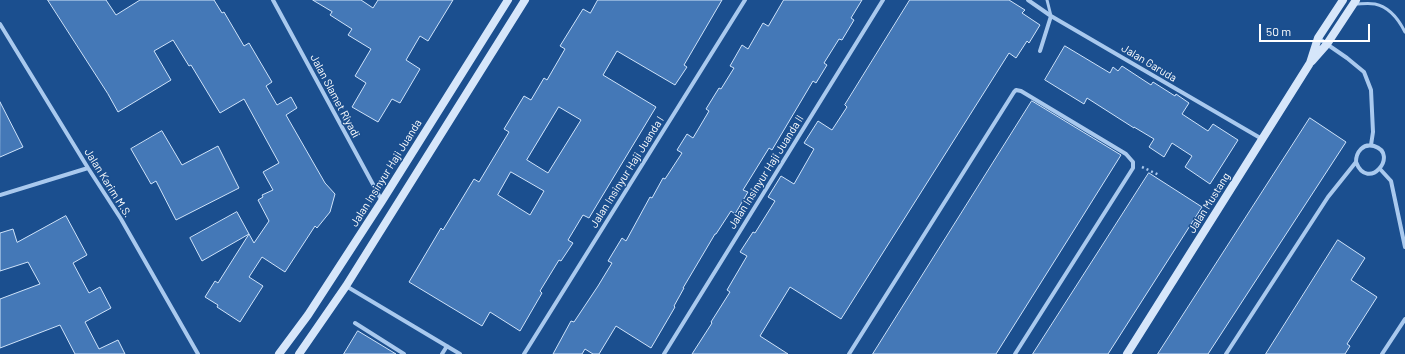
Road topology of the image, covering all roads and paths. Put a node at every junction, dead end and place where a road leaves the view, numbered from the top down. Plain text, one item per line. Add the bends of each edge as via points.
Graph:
1 (273, 0) edge
2 (508, 0) edge
3 (525, 0) edge
4 (745, 0) edge
5 (883, 0) edge
6 (1028, 0) edge
7 (1047, 0) edge
8 (1343, 0) edge
9 (1355, 2) edge
10 (1052, 16) junction
11 (0, 24) edge
12 (1405, 32) edge
13 (1318, 38) junction
14 (1327, 44) junction
15 (1040, 51) dead end
16 (1310, 63) junction
17 (1262, 139) junction
18 (1371, 145) junction
19 (1133, 162) junction
20 (1356, 162) junction
21 (88, 168) junction
22 (1380, 169) junction
23 (1159, 175) dead end
24 (0, 195) edge
25 (382, 201) junction
26 (1405, 247) edge
27 (346, 286) junction
28 (1405, 319) edge
29 (355, 323) dead end
30 (446, 346) junction
31 (198, 354) edge
32 (279, 354) edge
33 (299, 354) edge
34 (404, 354) edge
35 (442, 354) edge
36 (460, 354) edge
37 (524, 354) edge
38 (664, 354) edge
39 (849, 354) edge
40 (1015, 354) edge
41 (1127, 354) edge
42 (1226, 354) edge
43 (1382, 354) edge

1 - 25 street, Jalan Slamet Riyadi
2 - 25 main road, Jalan Insinyur Haji Juanda
3 - 27 main road
4 - 37 street, Jalan Insinyur Haji Juanda I
5 - 38 street, Jalan Insinyur Haji Juanda II
6 - 10 street, Jalan Garuda
7 - 10 lane
8 - 13 main road, Jalan Mustang
9 - 12 lane via 1375,4 1384,8 1398,20
9 - 14 main road, Jalan Mustang
10 - 15 street
10 - 17 street, Jalan Garuda
11 - 21 street, Jalan Karim M.S.
13 - 14 street
13 - 16 main road, Jalan Mustang
14 - 16 main road, Jalan Mustang
14 - 18 street via 1364,72 1371,90
16 - 17 main road, Jalan Mustang
17 - 41 main road, Jalan Mustang
18 - 20 street via 1359,150
18 - 22 street via 1382,151 1384,164
19 - 23 path
19 - 39 street via 1126,154 1021,91 1014,92
19 - 40 street via 1133,168
20 - 22 street via 1363,172 1369,174
20 - 42 street via 1328,197
21 - 24 street
21 - 31 street, Jalan Karim M.S. via 121,219
22 - 26 street via 1391,181
25 - 32 main road, Jalan Insinyur Haji Juanda via 308,315
27 - 30 street
27 - 33 main road
28 - 43 street
29 - 34 street
30 - 35 street
30 - 36 street

